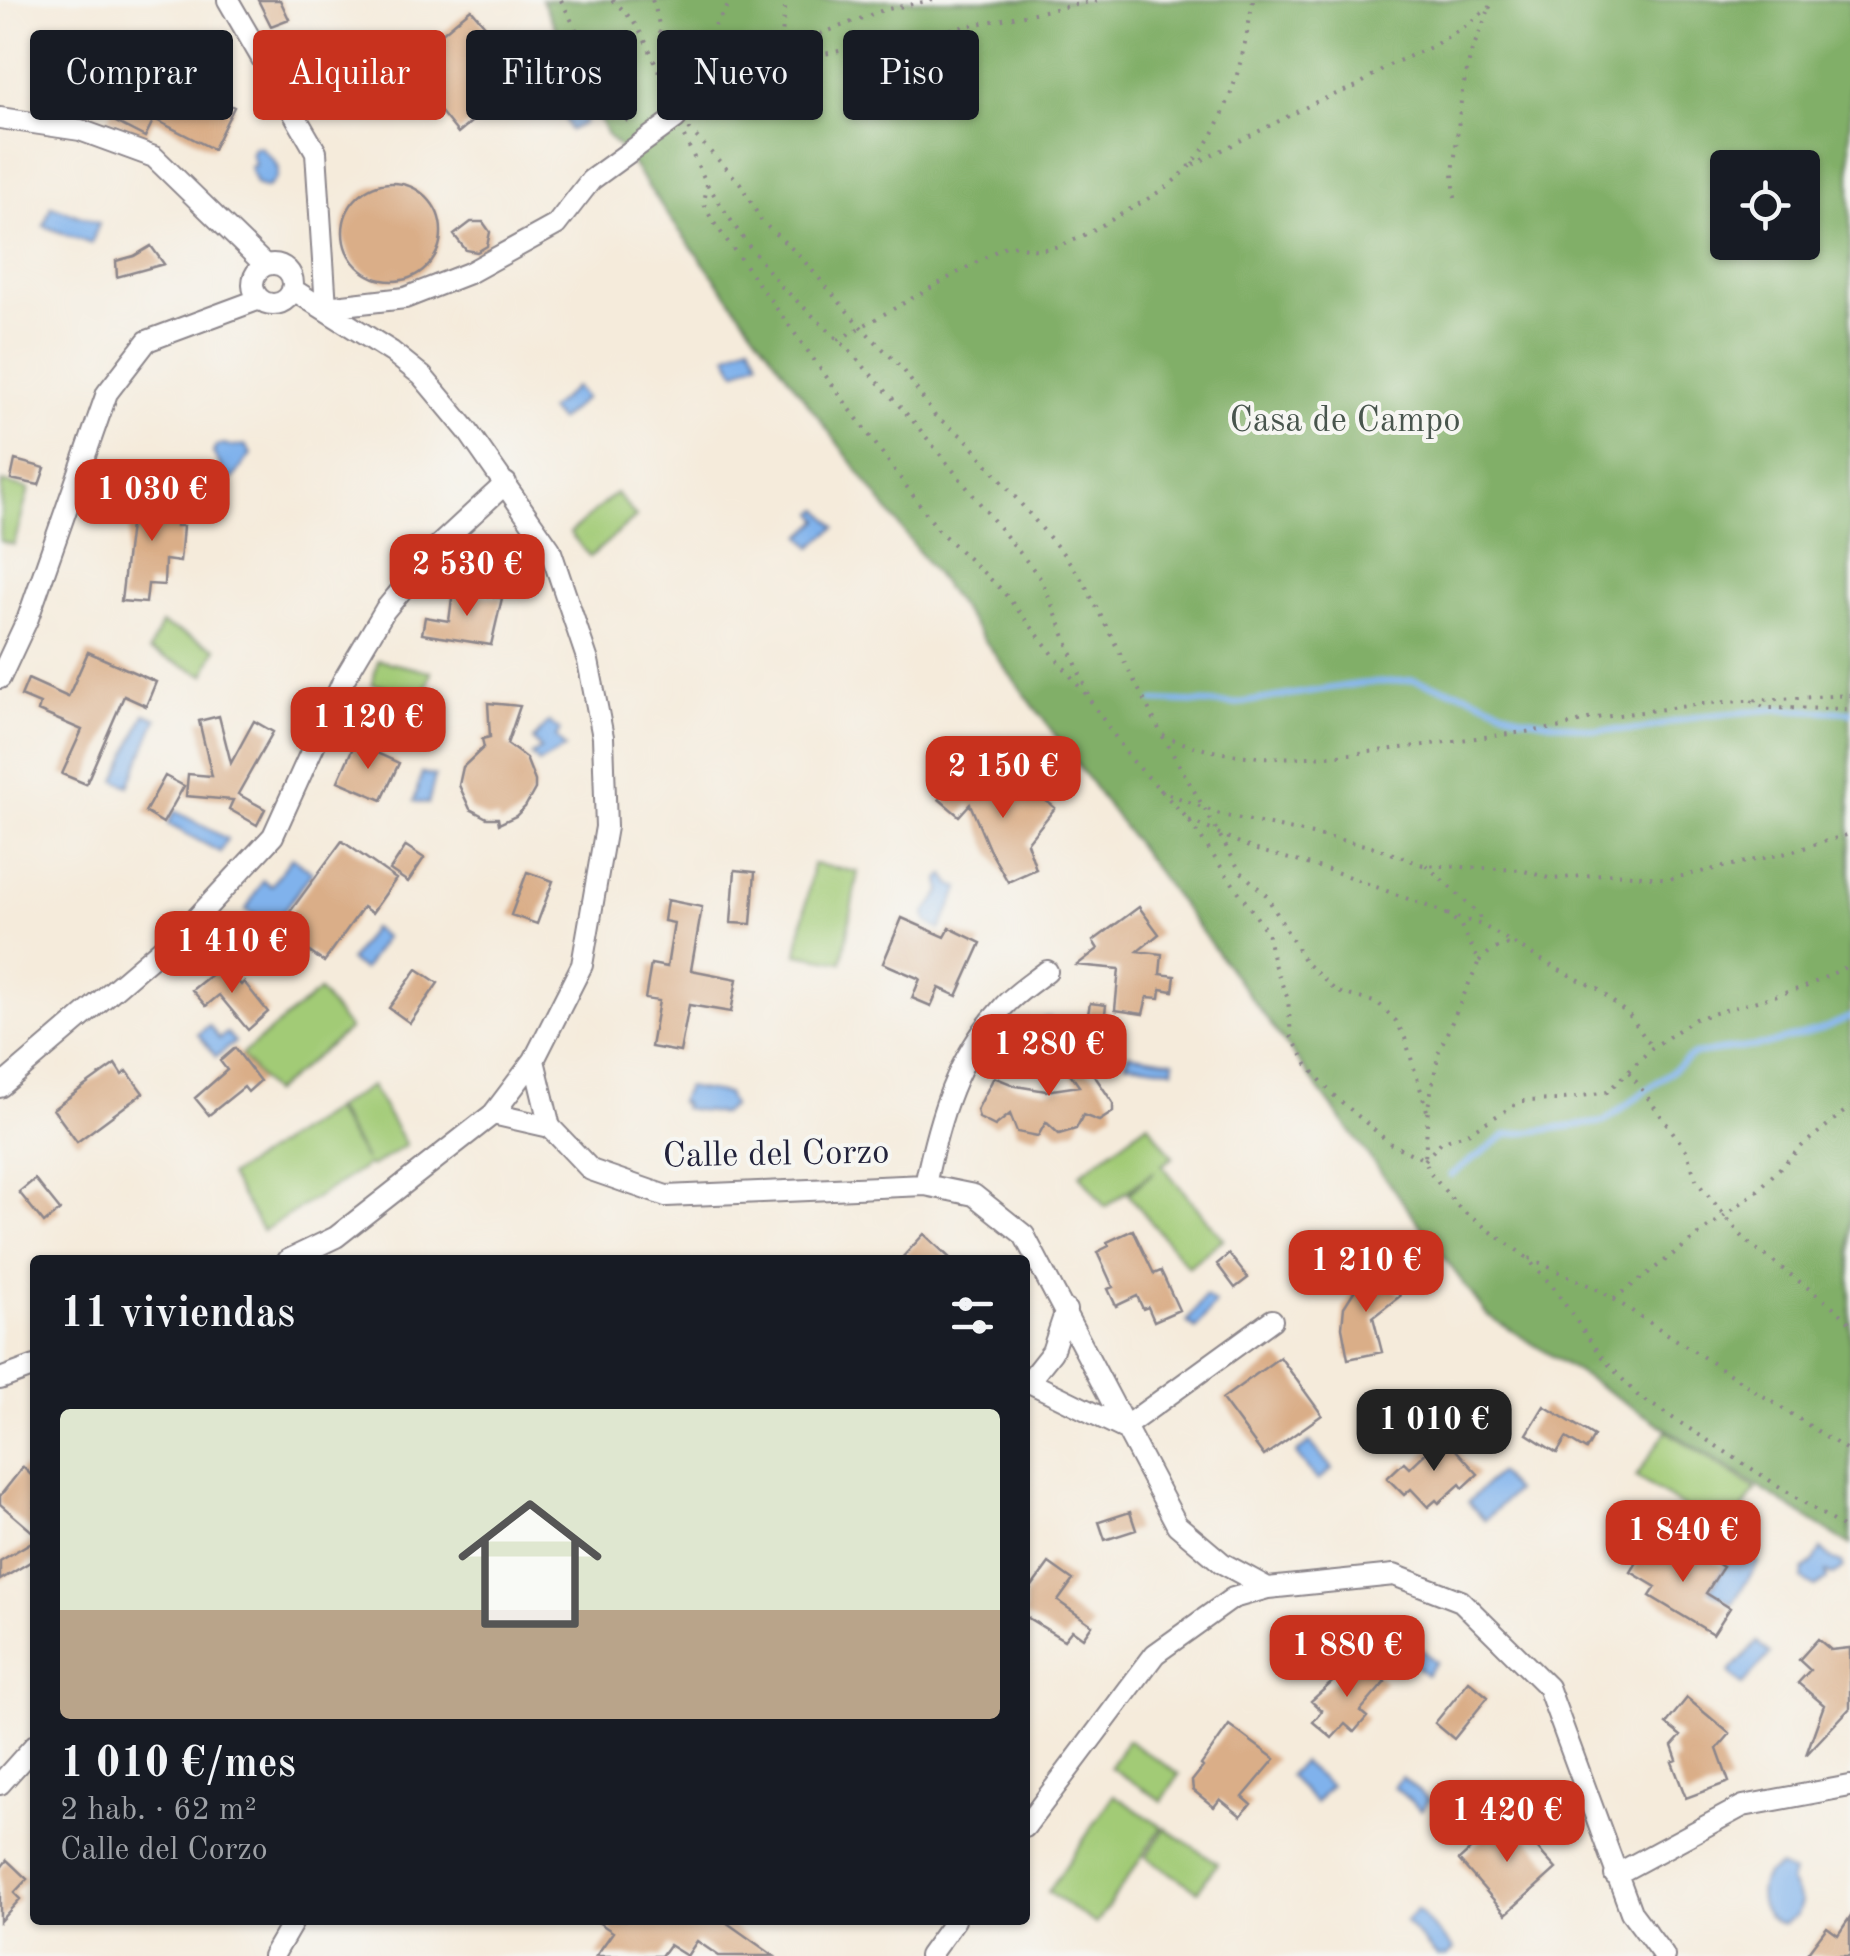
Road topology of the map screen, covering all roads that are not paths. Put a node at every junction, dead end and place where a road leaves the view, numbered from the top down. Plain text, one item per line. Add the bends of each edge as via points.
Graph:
1 (228, 0) edge
2 (0, 118) edge
3 (673, 120) edge
4 (265, 265) junction
5 (292, 289) junction
6 (260, 299) junction
7 (326, 307) junction
8 (506, 483) junction
9 (0, 678) edge
10 (1047, 971) dead end
11 (534, 1060) junction
12 (0, 1087) edge
13 (493, 1114) junction
14 (550, 1127) junction
15 (925, 1185) junction
16 (298, 1255) edge
17 (1066, 1310) junction
18 (1272, 1320) dead end
19 (30, 1368) edge
20 (1030, 1377) edge
21 (0, 1379) edge
22 (1030, 1381) edge
23 (1124, 1428) junction
24 (1222, 1563) junction
25 (1268, 1588) junction
26 (1233, 1598) junction
27 (30, 1751) edge
28 (0, 1784) edge
29 (1850, 1786) edge
30 (1030, 1820) edge
31 (1615, 1874) junction
32 (291, 1925) edge
33 (951, 1925) edge
34 (274, 1956) edge
35 (929, 1956) edge
36 (1664, 1956) edge

1 - 7 street via 316,152
2 - 4 street via 80,130 154,157
3 - 7 street via 591,180 556,225 470,274 405,298
4 - 5 street via 284,266
4 - 6 street via 252,280
5 - 6 street via 279,303
5 - 7 street
6 - 9 street via 146,342 107,393 28,618
7 - 8 street via 422,376
8 - 11 street via 550,549 588,661 603,737 606,827 582,965
8 - 12 street via 438,546 385,610 342,681 273,836 194,921
10 - 15 street via 1005,1004 963,1058 939,1120
11 - 13 street
11 - 14 street
13 - 14 street
13 - 16 street via 336,1237
14 - 15 street, Calle del Corzo via 591,1170 666,1196
15 - 17 street, Calle del Corzo via 974,1194 1024,1235
17 - 20 street via 1052,1352
17 - 23 street, Calle del Corzo
18 - 23 street
19 - 21 street
22 - 23 street
23 - 24 street, Calle del Corzo via 1177,1525
24 - 25 street, Calle del Corzo
24 - 26 street
25 - 26 street
25 - 31 street via 1394,1575 1461,1601 1548,1687
26 - 30 street via 1154,1654
27 - 28 street
29 - 31 street via 1742,1806
31 - 36 street via 1631,1912
32 - 34 street
33 - 35 street

